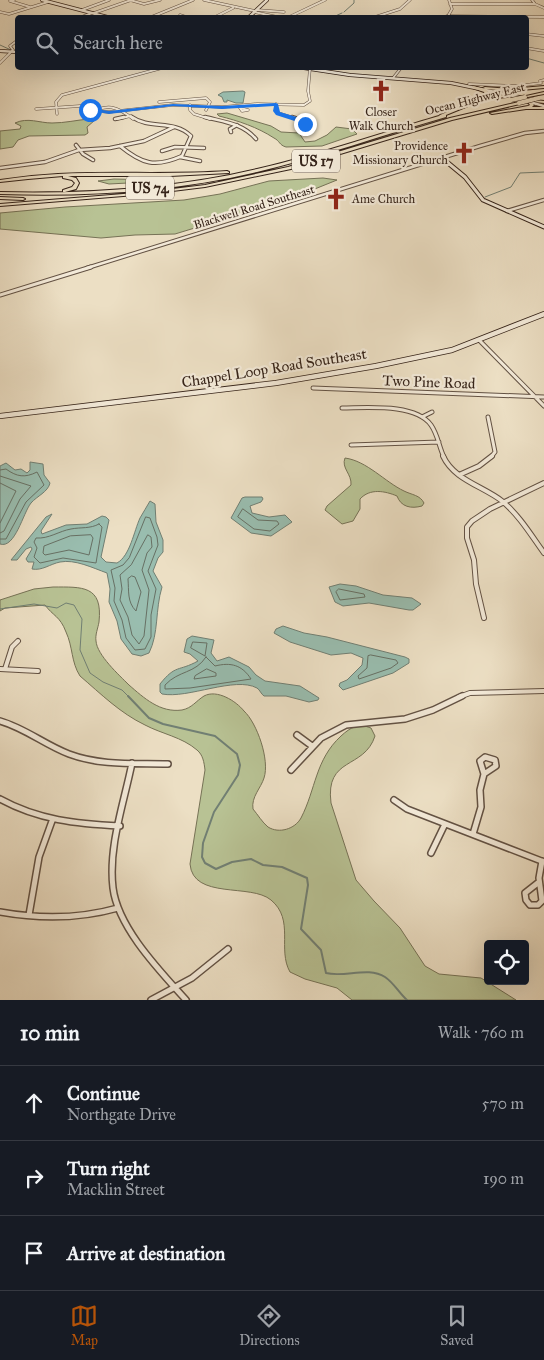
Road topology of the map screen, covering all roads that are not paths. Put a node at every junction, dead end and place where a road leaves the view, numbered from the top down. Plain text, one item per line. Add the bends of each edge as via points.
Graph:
1 (14, 0) edge
2 (42, 0) edge
3 (109, 0) edge
4 (130, 0) edge
5 (160, 0) edge
6 (193, 0) edge
7 (204, 0) edge
8 (267, 0) edge
9 (325, 0) edge
10 (410, 0) edge
11 (449, 0) edge
12 (532, 0) edge
13 (48, 2) junction
14 (450, 4) junction
15 (535, 4) junction
16 (32, 7) junction
17 (233, 8) dead end
18 (544, 8) edge
19 (82, 10) junction
20 (255, 11) junction
21 (0, 12) edge
22 (284, 12) dead end
23 (93, 13) junction
24 (87, 15) edge
25 (100, 15) edge
26 (156, 15) edge
27 (219, 15) edge
28 (251, 15) edge
29 (270, 15) edge
30 (293, 15) edge
31 (381, 15) edge
32 (448, 15) edge
33 (529, 17) edge
34 (544, 17) edge
35 (529, 34) edge
36 (544, 36) edge
37 (15, 42) edge
38 (529, 48) edge
39 (0, 51) edge
40 (544, 51) edge
41 (12, 52) junction
42 (0, 62) edge
43 (155, 70) edge
44 (310, 70) edge
45 (326, 70) edge
46 (400, 70) edge
47 (393, 77) junction
48 (544, 80) edge
49 (431, 81) junction
50 (469, 84) junction
51 (474, 87) junction
52 (544, 87) edge
53 (485, 88) junction
54 (528, 88) junction
55 (493, 91) junction
56 (544, 93) edge
57 (517, 96) junction
58 (544, 97) edge
59 (485, 98) junction
60 (509, 98) junction
61 (157, 99) dead end
62 (184, 100) junction
63 (537, 100) junction
64 (159, 102) junction
65 (530, 102) junction
66 (185, 103) dead end
67 (276, 104) junction
68 (190, 105) junction
69 (544, 105) edge
70 (161, 106) junction
71 (209, 106) junction
72 (57, 107) junction
73 (36, 109) dead end
74 (520, 109) junction
75 (94, 110) junction
76 (206, 110) dead end
77 (125, 111) junction
78 (57, 114) dead end
79 (88, 114) dead end
80 (130, 116) junction
81 (115, 119) dead end
82 (422, 122) junction
83 (304, 124) dead end
84 (237, 125) junction
85 (544, 126) edge
86 (174, 127) junction
87 (543, 131) edge
88 (231, 132) dead end
89 (409, 132) junction
90 (256, 140) dead end
91 (76, 144) dead end
92 (120, 146) junction
93 (186, 147) junction
94 (204, 148) dead end
95 (80, 150) junction
96 (162, 151) dead end
97 (180, 157) junction
98 (442, 158) junction
99 (93, 160) dead end
100 (296, 160) junction
101 (200, 161) dead end
102 (0, 168) edge
103 (0, 182) edge
104 (0, 193) edge
105 (26, 194) junction
106 (108, 197) junction
107 (0, 198) edge
108 (544, 200) edge
109 (0, 205) edge
110 (507, 211) junction
111 (544, 227) edge
112 (0, 295) edge
113 (544, 314) edge
114 (479, 340) junction
115 (313, 388) dead end
116 (544, 397) edge
117 (536, 398) junction
118 (544, 406) edge
119 (342, 408) dead end
120 (432, 412) dead end
121 (0, 416) edge
122 (422, 417) junction
123 (488, 417) dead end
124 (439, 442) junction
125 (351, 445) dead end
126 (459, 475) junction
127 (544, 483) edge
128 (503, 502) junction
129 (544, 553) edge
130 (484, 618) dead end
131 (18, 641) dead end
132 (2, 669) edge
133 (38, 671) dead end
134 (544, 691) edge
135 (0, 721) edge
136 (297, 735) dead end
137 (312, 746) junction
138 (132, 762) junction
139 (168, 764) dead end
140 (291, 770) dead end
141 (484, 774) dead end
142 (0, 799) edge
143 (394, 800) dead end
144 (52, 821) junction
145 (445, 824) junction
146 (120, 826) junction
147 (473, 834) junction
148 (432, 853) dead end
149 (543, 862) edge
150 (539, 882) dead end
151 (118, 908) junction
152 (0, 912) edge
153 (29, 915) junction
154 (228, 949) dead end
155 (176, 988) junction
156 (151, 1000) edge
157 (186, 1000) edge

1 - 16 street via 10,1
2 - 13 street
3 - 19 street
4 - 5 street via 144,4
4 - 23 street
6 - 26 street
7 - 20 street
8 - 20 street
9 - 30 street
10 - 31 street via 400,9
11 - 14 street
12 - 15 street
13 - 16 street
13 - 19 street
14 - 15 street
14 - 32 street via 452,9
15 - 18 street
16 - 21 street via 9,14
17 - 27 street
19 - 23 street
20 - 22 street
20 - 28 street
20 - 29 street
23 - 24 street
23 - 25 street
33 - 34 street
35 - 36 street
37 - 41 street via 10,44
38 - 40 street
39 - 41 street
41 - 42 street
43 - 72 street via 65,94 56,100
44 - 67 street via 309,102
45 - 47 street
46 - 47 street
47 - 49 street
47 - 50 street
48 - 50 street via 518,86
49 - 50 street
49 - 51 street
50 - 53 street
51 - 55 street
51 - 59 highway via 487,93
52 - 54 highway
53 - 54 highway
53 - 55 street
54 - 57 highway via 515,91
55 - 57 street
55 - 60 street
56 - 60 highway, Ocean Highway East / US 17, bridge
57 - 63 street
58 - 63 highway, Ocean Highway East / US 17
59 - 60 highway
59 - 82 highway
60 - 65 street
60 - 82 highway, Ocean Highway East / US 17
61 - 64 street
62 - 64 street
62 - 66 street
62 - 71 street via 206,98
63 - 69 highway
63 - 89 highway, Ocean Highway East / US 17, bridge via 464,115
64 - 70 street
65 - 69 street
65 - 74 highway via 531,106
67 - 71 street
67 - 83 street via 278,114 301,120
68 - 70 street
68 - 71 street
68 - 84 street via 190,111 196,115
69 - 74 highway
70 - 77 street
71 - 76 street
72 - 73 street
72 - 75 street via 80,106
72 - 78 street
74 - 89 highway
75 - 77 street
75 - 77 street via 112,107
75 - 79 street
77 - 80 street
80 - 81 street
80 - 86 street via 143,123
82 - 100 highway, Ocean Highway East / US 17
84 - 88 street
84 - 90 street via 248,130
85 - 87 street, Blackwell Road Southeast
86 - 92 street via 150,140
86 - 93 street via 190,135
87 - 98 street, Blackwell Road Southeast via 521,134
89 - 106 highway, Ocean Highway East / US 17 via 266,174 205,186
91 - 95 street
92 - 95 street
92 - 97 street via 145,162 164,162
93 - 94 street
93 - 96 street via 169,147
93 - 97 street
95 - 99 street
95 - 102 street via 45,162
97 - 101 street
98 - 110 street via 465,176 483,200
98 - 112 street, Blackwell Road Southeast
100 - 103 highway via 209,174 67,174
100 - 105 highway, US 74 via 240,174 173,185 107,192
103 - 105 highway via 58,176 72,178 77,183 74,188 64,191
104 - 105 highway, US 74
106 - 107 highway, US 74
106 - 109 highway
108 - 110 street
110 - 111 street
113 - 114 street, Chappel Loop Road Southeast
114 - 117 street
114 - 121 street, Chappel Loop Road Southeast via 440,353 276,383
115 - 117 street, Two Pine Road
116 - 117 street, Two Pine Road
117 - 118 street
119 - 122 street via 406,411
120 - 122 street
122 - 124 street via 431,424
123 - 126 street via 496,452 482,466
124 - 125 street
124 - 126 street via 448,465
126 - 128 street
127 - 128 street
128 - 129 street
128 - 130 street via 476,516 466,531 474,557
131 - 132 street
132 - 133 street
134 - 137 street via 470,694 405,719 346,725 326,734
135 - 138 street via 25,729 70,755 98,761
136 - 137 street
137 - 140 street
138 - 139 street
138 - 146 street
141 - 147 street via 480,790 481,807
142 - 144 street via 24,812
143 - 145 street via 406,809
144 - 146 street
144 - 153 street via 38,862
145 - 147 street
145 - 148 street
146 - 151 street via 112,879
147 - 149 street
149 - 150 street
151 - 153 street via 86,915
151 - 155 street via 131,931
152 - 153 street
154 - 155 street via 205,971
155 - 156 street
155 - 157 street

